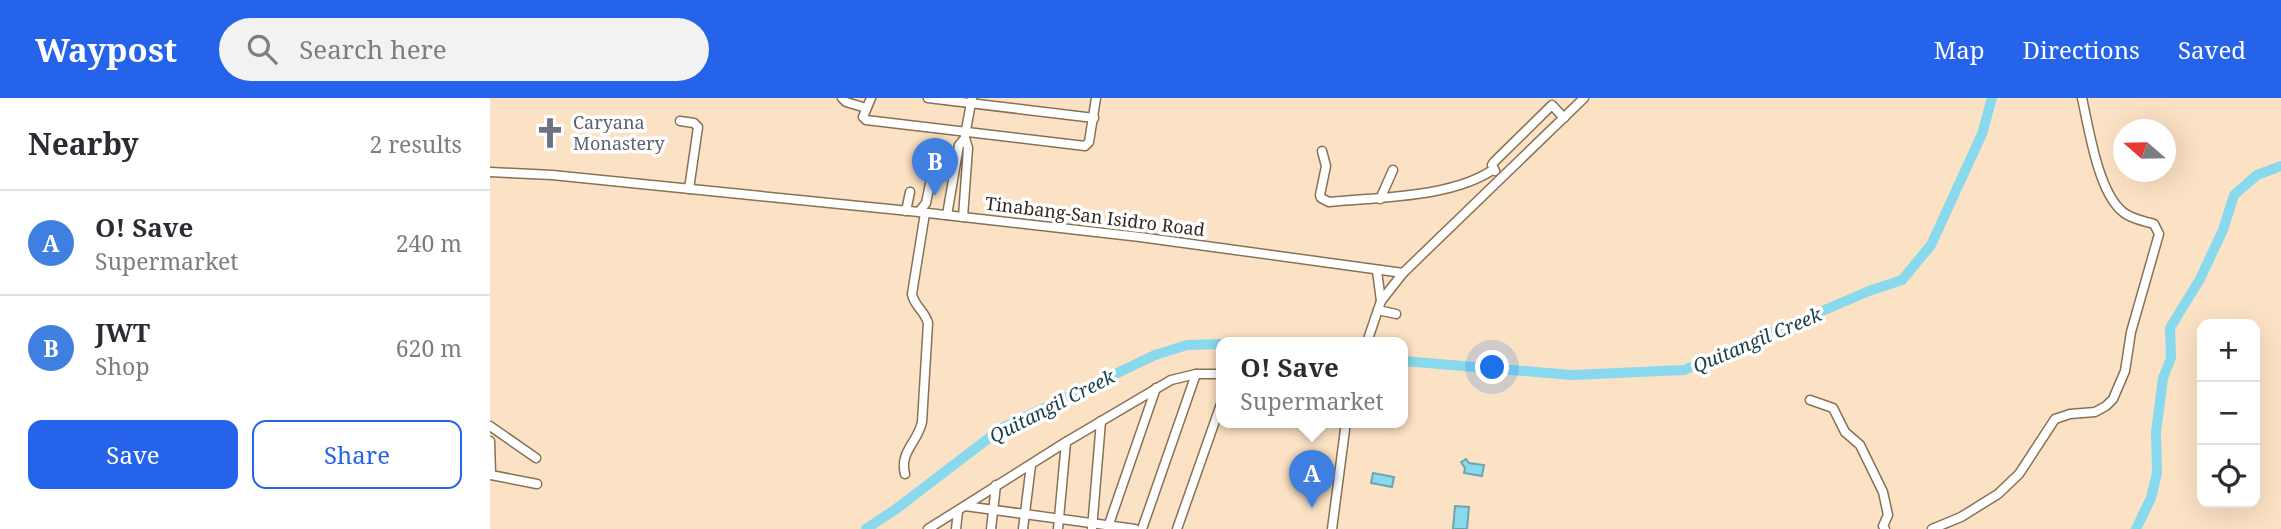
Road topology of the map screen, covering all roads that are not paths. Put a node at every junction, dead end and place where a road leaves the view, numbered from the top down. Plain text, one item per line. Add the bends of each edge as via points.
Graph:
1 (842, 98) edge
2 (870, 98) edge
3 (928, 98) edge
4 (1096, 98) edge
5 (1584, 98) edge
6 (2082, 98) edge
7 (971, 101) edge
8 (1550, 101) edge
9 (866, 108) junction
10 (1094, 118) junction
11 (1564, 118) junction
12 (680, 121) dead end
13 (965, 135) junction
14 (1322, 151) dead end
15 (1494, 169) junction
16 (1393, 170) dead end
17 (490, 172) edge
18 (932, 174) dead end
19 (1501, 179) junction
20 (690, 189) junction
21 (910, 191) dead end
22 (1380, 199) junction
23 (906, 211) junction
24 (922, 212) junction
25 (947, 215) junction
26 (963, 218) junction
27 (1377, 271) junction
28 (1403, 273) junction
29 (1381, 301) junction
30 (1378, 310) junction
31 (1395, 314) dead end
32 (1369, 337) edge
33 (1196, 374) junction
34 (1216, 374) edge
35 (1156, 388) junction
36 (1810, 400) dead end
37 (1216, 418) edge
38 (1101, 421) junction
39 (490, 426) edge
40 (1345, 428) edge
41 (490, 441) edge
42 (1066, 442) junction
43 (536, 458) dead end
44 (1031, 464) junction
45 (905, 474) dead end
46 (537, 484) dead end
47 (996, 485) junction
48 (962, 509) junction
49 (994, 509) junction
50 (1025, 513) junction
51 (1059, 518) junction
52 (1092, 526) edge
53 (1106, 526) edge
54 (928, 529) edge
55 (956, 529) edge
56 (991, 529) edge
57 (1023, 529) edge
58 (1058, 529) edge
59 (1134, 529) edge
60 (1142, 529) edge
61 (1177, 529) edge
62 (1332, 529) edge
63 (1885, 529) edge
64 (1931, 529) edge

1 - 9 street
2 - 9 street
3 - 7 street
4 - 10 street
5 - 11 street
6 - 64 street via 2112,201 2124,213 2154,224 2159,234 2119,390 2095,412 2055,419 2019,474 1998,494
7 - 10 street
7 - 13 street
8 - 11 street
8 - 15 street via 1494,163
9 - 13 street via 866,120
10 - 13 street via 1085,146
11 - 19 street
12 - 20 street via 698,127
13 - 25 street via 959,145
13 - 26 street
14 - 22 street via 1326,166 1321,198 1329,202
15 - 19 street
15 - 22 street via 1468,183
16 - 22 street
17 - 20 street, Tinabang-San Isidro Road
18 - 24 street
19 - 28 street
20 - 23 street, Tinabang-San Isidro Road
21 - 23 street
23 - 24 street, Tinabang-San Isidro Road
24 - 25 street, Tinabang-San Isidro Road
24 - 45 street via 912,294 928,323 922,422 905,455
25 - 26 street, Tinabang-San Isidro Road
26 - 27 street, Tinabang-San Isidro Road via 1140,237
27 - 28 street, Tinabang-San Isidro Road
27 - 29 street
28 - 29 street
29 - 30 street
30 - 31 street
30 - 32 street
33 - 34 street
33 - 35 street
33 - 60 street
35 - 38 street
35 - 53 street
36 - 63 street via 1833,408 1845,432 1867,457 1886,501
37 - 61 street
38 - 42 street
38 - 52 street
39 - 43 street
40 - 62 street
41 - 46 street via 491,475
42 - 44 street
42 - 51 street
44 - 47 street
44 - 50 street
47 - 48 street
47 - 49 street
48 - 49 street
48 - 54 street
48 - 55 street
49 - 50 street
49 - 56 street
50 - 51 street
50 - 57 street
51 - 52 street
51 - 58 street
52 - 53 street
53 - 59 street

